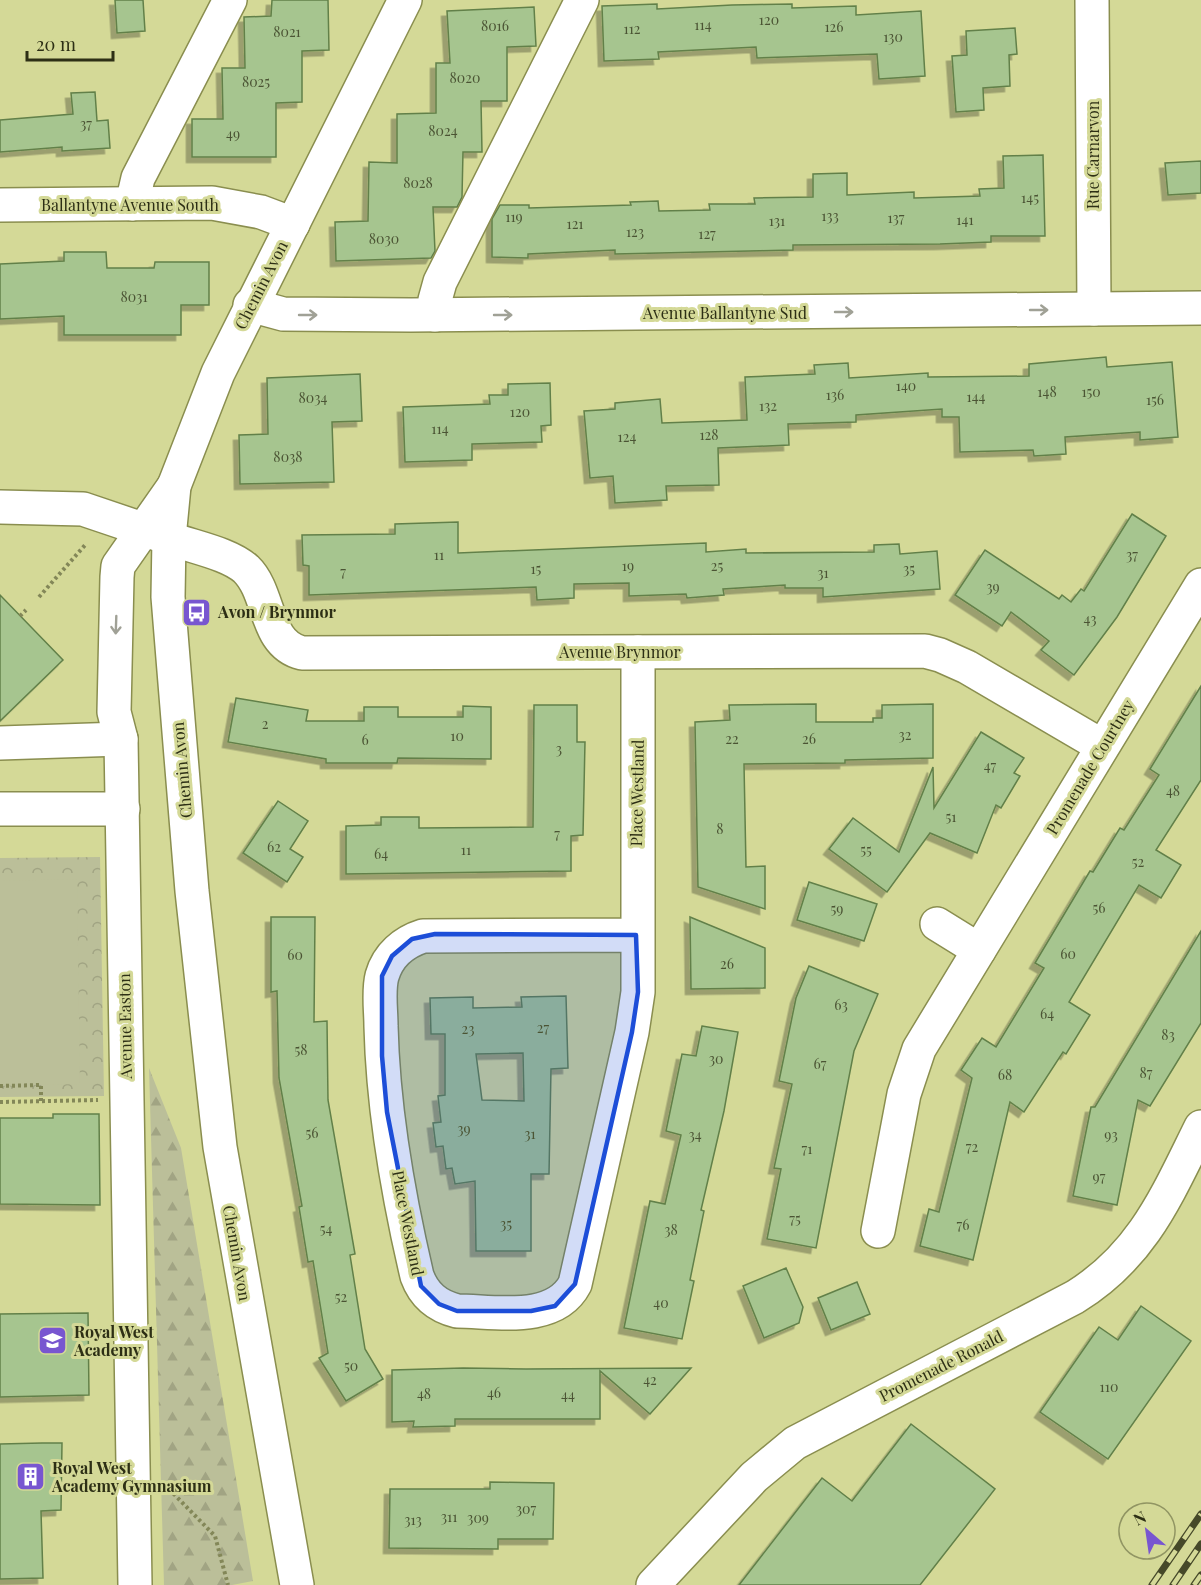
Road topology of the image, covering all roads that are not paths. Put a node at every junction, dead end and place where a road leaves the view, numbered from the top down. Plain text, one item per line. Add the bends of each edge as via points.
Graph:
1 (230, 0) edge
2 (405, 0) edge
3 (582, 0) edge
4 (1092, 0) edge
5 (132, 204) junction
6 (0, 205) edge
7 (293, 224) junction
8 (250, 305) junction
9 (1201, 308) edge
10 (1094, 309) junction
11 (435, 315) junction
12 (0, 507) edge
13 (156, 534) junction
14 (1201, 585) edge
15 (639, 652) junction
16 (121, 739) junction
17 (0, 743) edge
18 (1102, 746) junction
19 (0, 809) edge
20 (123, 809) junction
21 (937, 924) dead end
22 (636, 934) junction
23 (979, 950) junction
24 (1201, 1126) edge
25 (878, 1231) dead end
26 (135, 1585) edge
27 (297, 1585) edge
28 (653, 1585) edge

1 - 5 street via 138,178
2 - 7 street, Chemin Avon
3 - 11 street via 440,282
4 - 10 street, Rue Carnarvon
5 - 6 street, Ballantyne Avenue South
5 - 7 street, Ballantyne Avenue South via 227,205
7 - 8 street, Chemin Avon
8 -> 11 street, Avenue Ballantyne Sud via 283,314
8 - 13 street, Chemin Avon via 218,373
9 - 10 street, Avenue Ballantyne Sud
11 -> 10 street, Avenue Ballantyne Sud
12 - 13 street, Avenue Brynmor via 83,509
13 - 15 street, Avenue Brynmor via 229,559 248,570 262,591 278,637 295,651 321,655
13 -> 16 street, Avenue Easton via 118,566 114,712
13 - 27 street, Chemin Avon via 168,597 192,891 220,1146
14 - 18 street, Promenade Courtney
15 - 18 street, Avenue Brynmor via 925,651 961,664
15 - 22 street, Place Westland
16 - 17 street
16 - 20 street, Avenue Easton
18 - 23 street, Promenade Courtney
19 - 20 street
20 - 26 street, Avenue Easton
21 - 23 street
22 - 22 street, Place Westland via 638,992 632,1032 574,1284 562,1302 546,1309 446,1308 429,1296 417,1276 386,1105 380,987 386,965 401,946 423,936
23 - 25 street, Promenade Courtney via 913,1062
24 - 28 street, Promenade Ronald via 1148,1228 1108,1274 1075,1297 811,1432 782,1451

